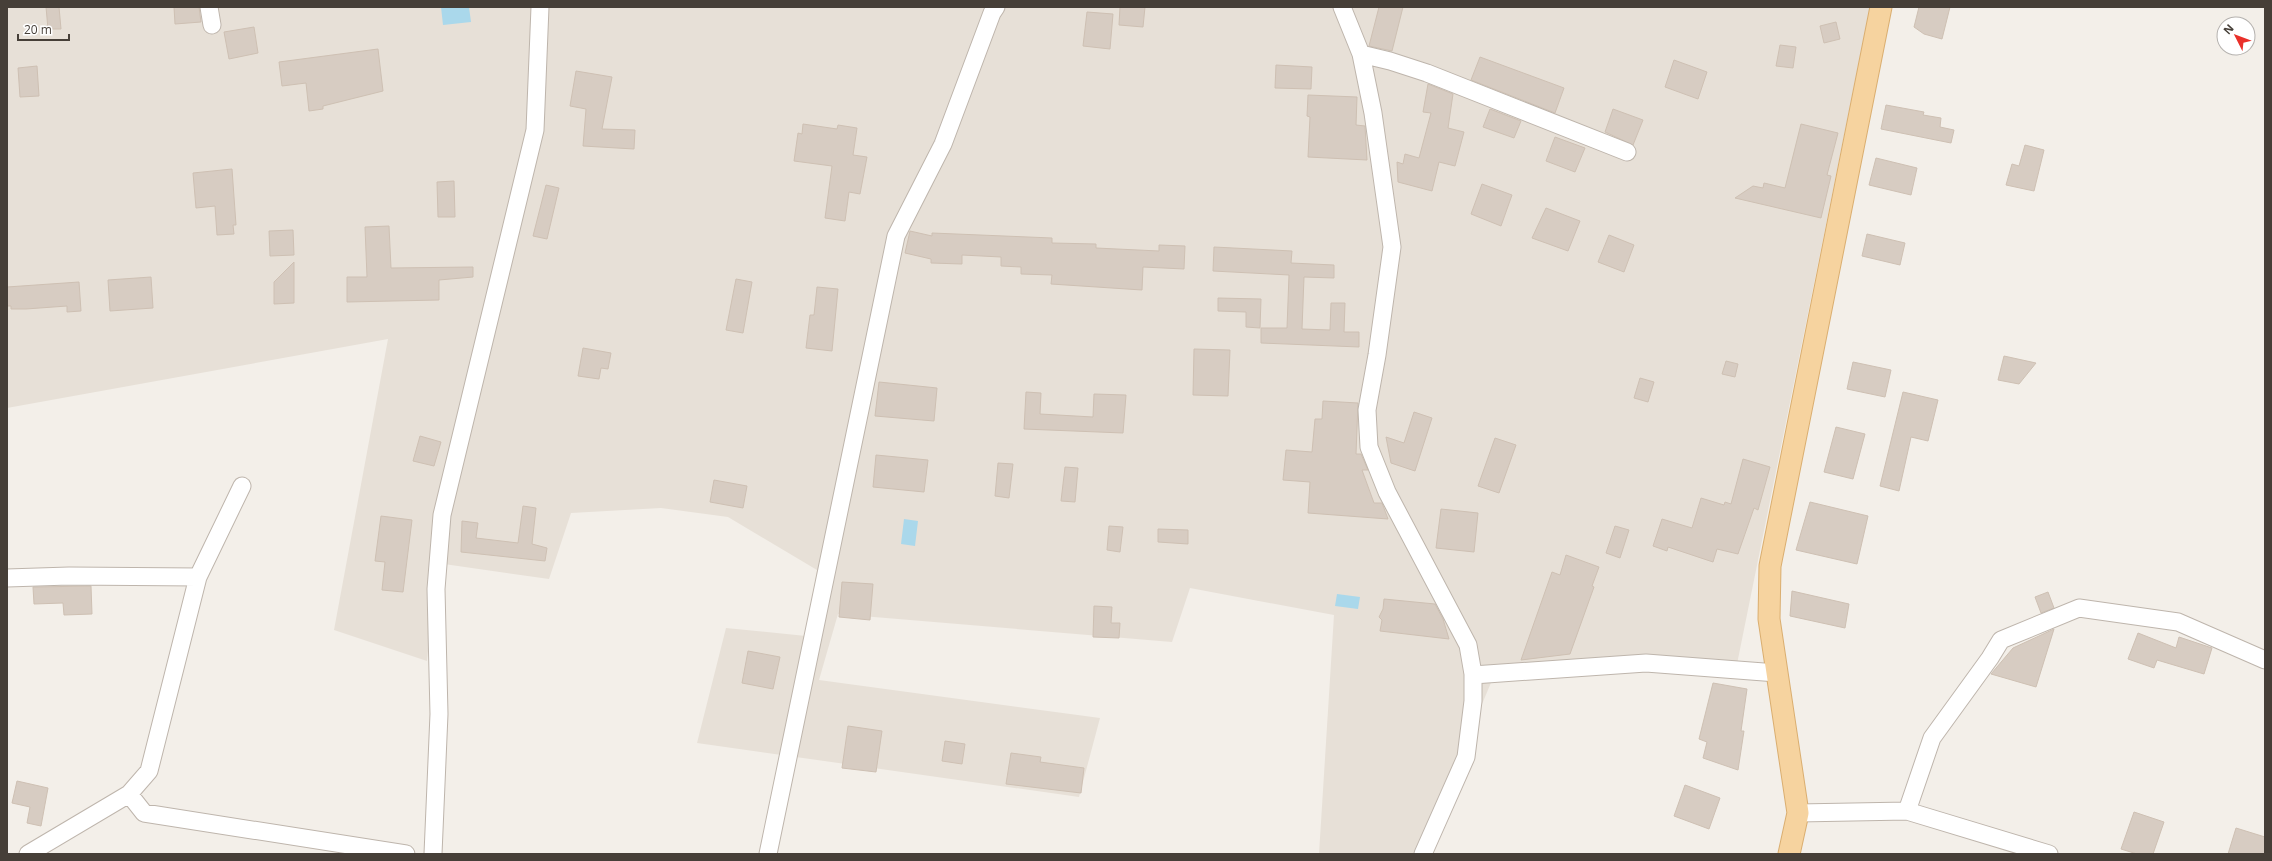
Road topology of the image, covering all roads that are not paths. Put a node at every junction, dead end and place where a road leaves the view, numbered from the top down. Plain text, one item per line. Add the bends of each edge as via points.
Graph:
1 (209, 7) edge
2 (540, 7) edge
3 (996, 7) edge
4 (1342, 7) edge
5 (1881, 7) edge
6 (212, 25) dead end
7 (1361, 54) junction
8 (1627, 152) dead end
9 (242, 486) dead end
10 (198, 577) junction
11 (7, 578) edge
12 (2265, 660) edge
13 (1777, 673) junction
14 (1473, 675) junction
15 (129, 794) junction
16 (1907, 811) junction
17 (1798, 813) junction
18 (28, 854) edge
19 (406, 854) edge
20 (433, 854) edge
21 (768, 854) edge
22 (1423, 854) edge
23 (1789, 854) edge
24 (2049, 854) edge

1 - 6 street
2 - 20 street via 536,130 442,515 436,588 439,714
3 - 21 street via 943,144 896,236
4 - 7 street
5 - 13 main road via 1770,566 1769,619
7 - 8 street via 1427,73
7 - 14 street via 1373,112 1392,247 1367,410 1369,447 1387,492 1468,645
9 - 10 street
10 - 11 street
10 - 15 street via 149,772
12 - 16 street via 2178,622 2079,608 2001,640 1932,738
13 - 14 street via 1646,663
13 - 17 main road
14 - 22 street via 1473,701 1466,756
15 - 18 street
15 - 19 street via 144,813
16 - 17 street
16 - 24 street
17 - 23 main road

